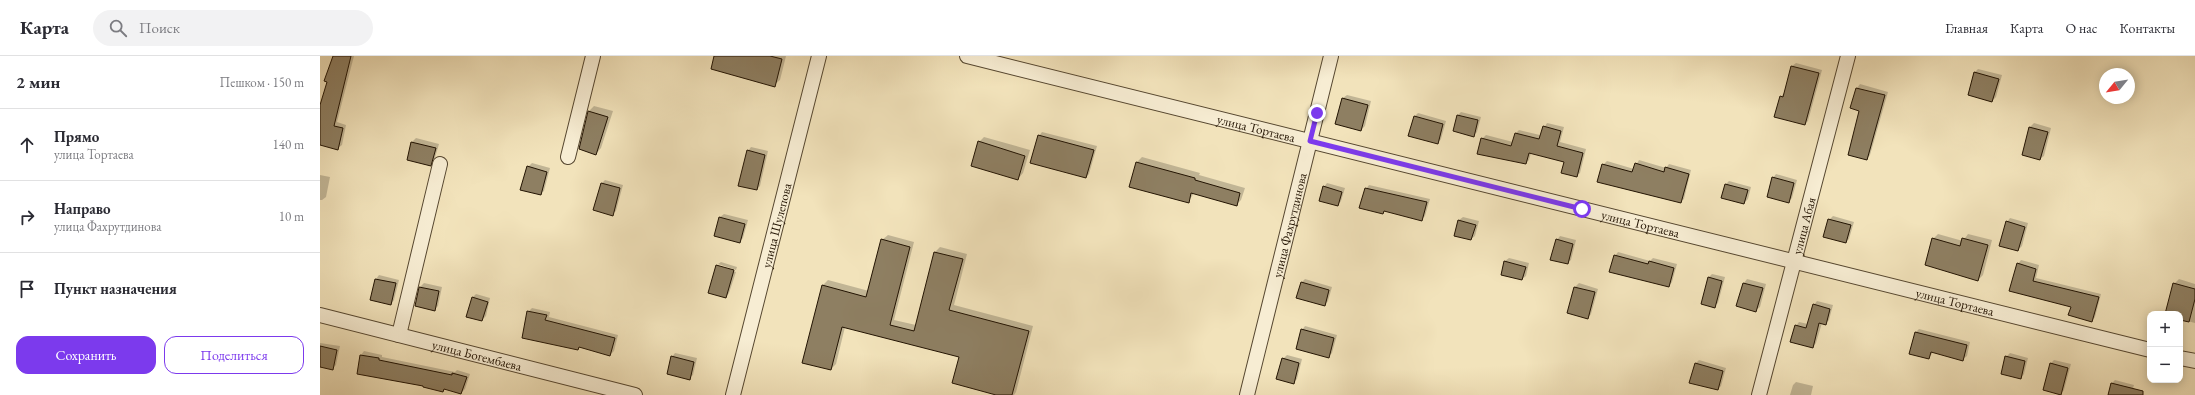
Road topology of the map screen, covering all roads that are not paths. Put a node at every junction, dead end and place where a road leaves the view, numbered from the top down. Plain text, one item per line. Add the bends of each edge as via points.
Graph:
1 (593, 56) edge
2 (820, 56) edge
3 (967, 56) edge
4 (1331, 56) edge
5 (1848, 56) edge
6 (1310, 141) junction
7 (568, 157) dead end
8 (440, 164) dead end
9 (1794, 262) junction
10 (320, 315) edge
11 (399, 335) junction
12 (2147, 349) edge
13 (2183, 359) edge
14 (2195, 361) edge
15 (635, 395) edge
16 (733, 395) edge
17 (1247, 395) edge
18 (1759, 395) edge

1 - 7 street
2 - 16 street, улица Шулепова
3 - 6 street, улица Тортаева
4 - 6 street, улица Фахрутдинова
5 - 9 street, улица Абая
6 - 9 street, улица Тортаева
6 - 17 street, улица Фахрутдинова
8 - 11 street
9 - 12 street, улица Тортаева
9 - 18 street, улица Абая
10 - 11 street, улица Богембаева
11 - 15 street, улица Богембаева
13 - 14 street

